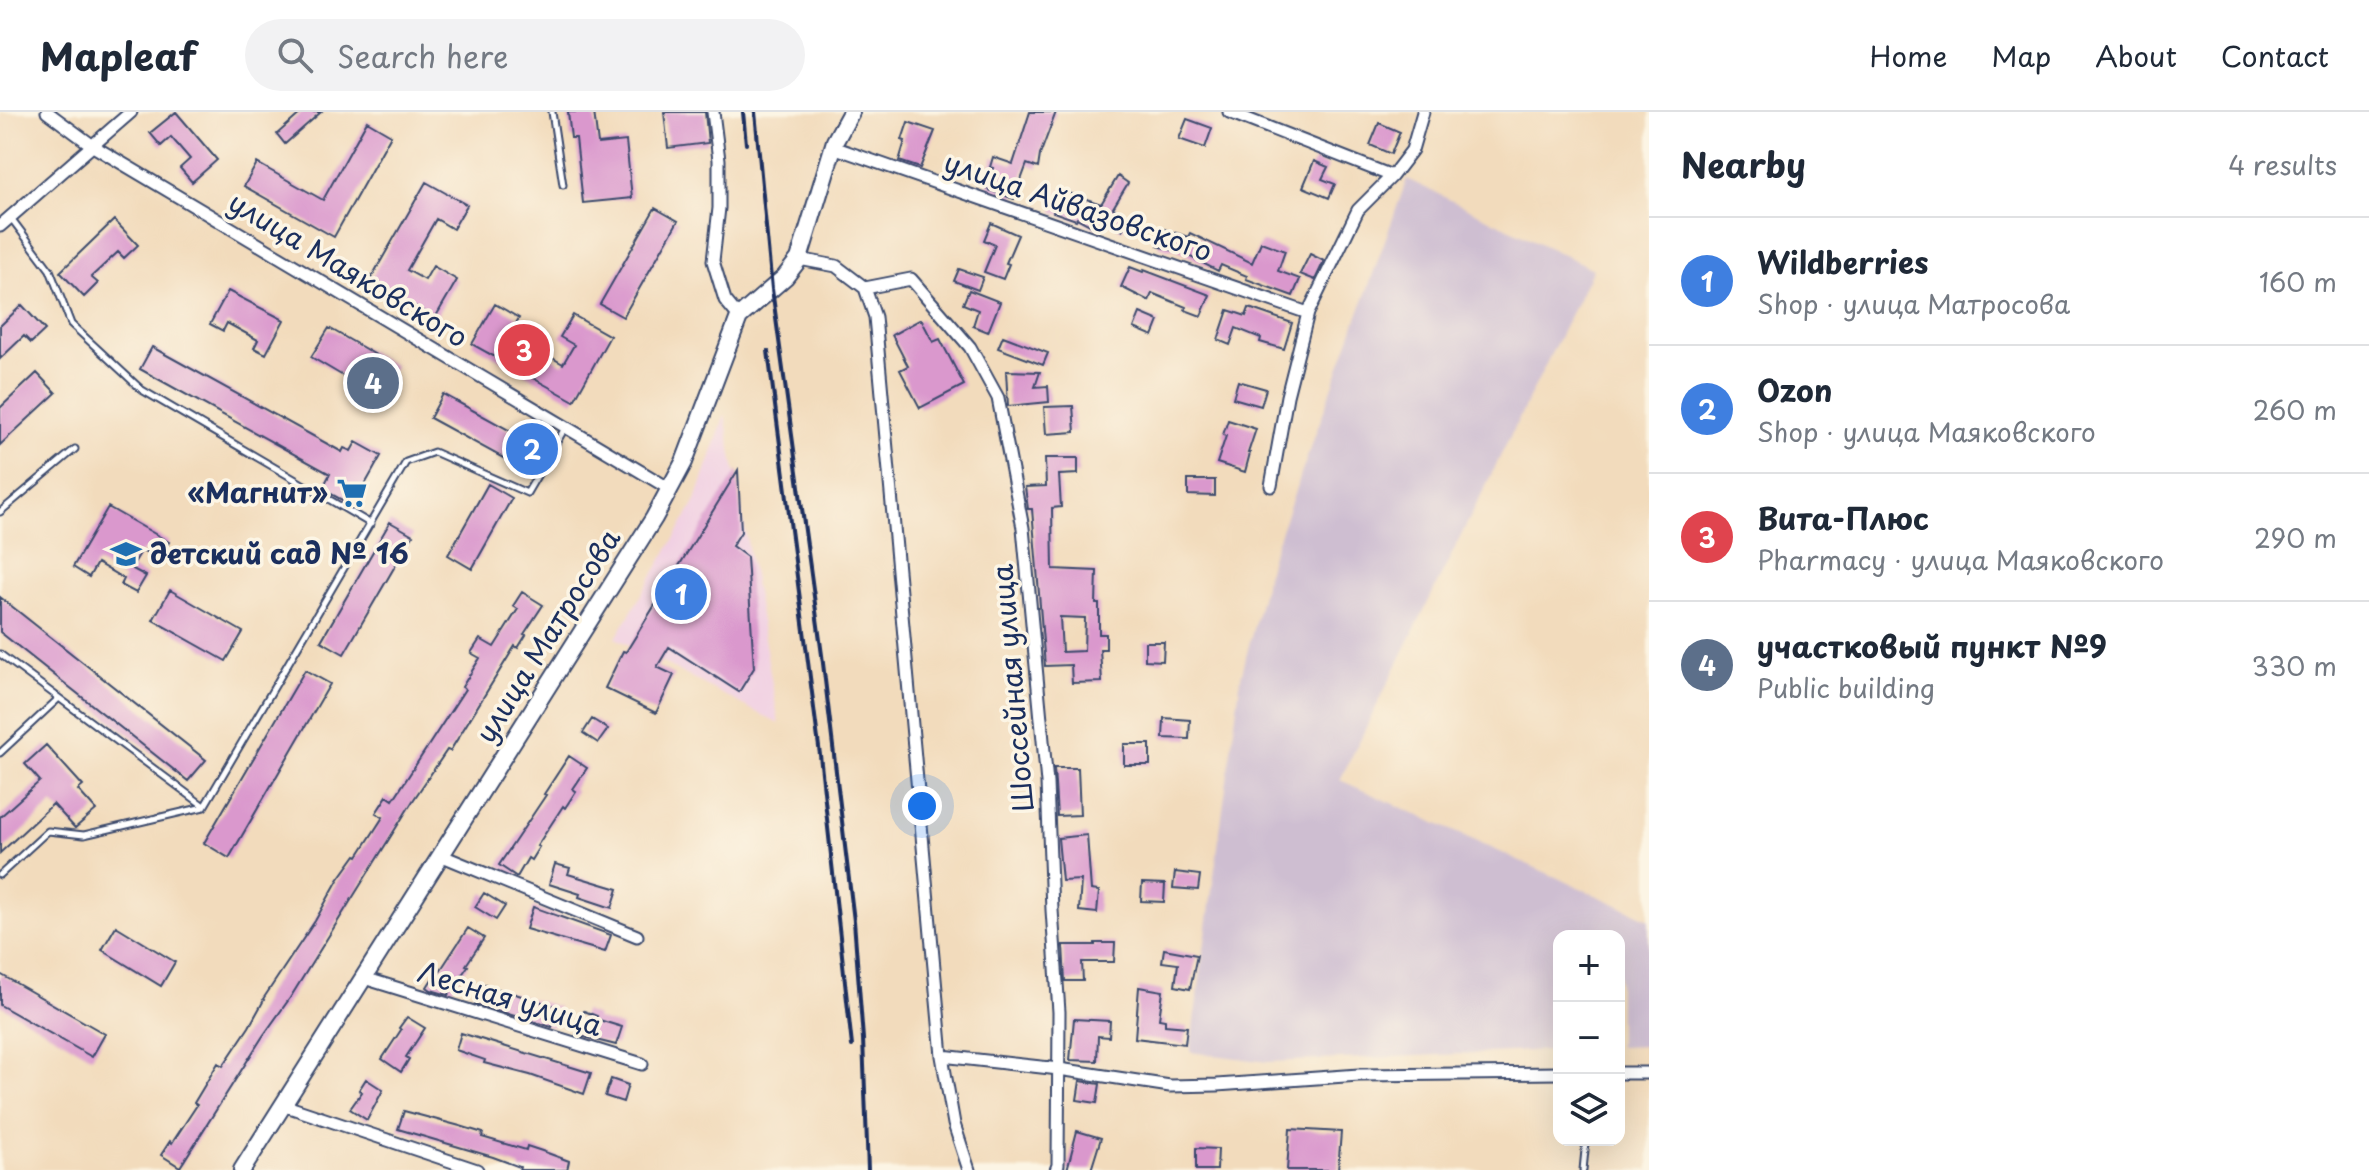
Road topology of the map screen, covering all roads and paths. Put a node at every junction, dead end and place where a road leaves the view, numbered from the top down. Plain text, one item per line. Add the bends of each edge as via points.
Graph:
1 (47, 112) edge
2 (131, 112) edge
3 (552, 112) edge
4 (713, 112) edge
5 (851, 112) edge
6 (1229, 112) edge
7 (1423, 112) edge
8 (93, 146) junction
9 (833, 147) junction
10 (1392, 176) junction
11 (563, 185) dead end
12 (10, 217) junction
13 (0, 226) edge
14 (799, 259) junction
15 (865, 288) junction
16 (1308, 313) junction
17 (739, 317) junction
18 (565, 428) junction
19 (75, 449) dead end
20 (1271, 486) dead end
21 (670, 489) junction
22 (0, 512) edge
23 (371, 524) junction
24 (0, 654) edge
25 (58, 699) junction
26 (0, 753) edge
27 (204, 807) junction
28 (440, 855) junction
29 (0, 875) edge
30 (637, 936) dead end
31 (364, 978) junction
32 (942, 1056) junction
33 (642, 1064) dead end
34 (1059, 1069) junction
35 (1553, 1073) edge
36 (1625, 1073) edge
37 (1649, 1073) edge
38 (283, 1105) junction
39 (1585, 1146) edge
40 (242, 1170) edge
41 (477, 1170) edge
42 (969, 1170) edge
43 (1056, 1170) edge
44 (1583, 1170) edge

1 - 8 street, улица Маяковского
2 - 8 street
3 - 11 lane
4 - 17 street via 719,208 713,261 725,300
5 - 9 main road, улица Матросова
6 - 10 street
7 - 10 street via 1412,150
8 - 12 street
8 - 18 street, улица Маяковского
9 - 14 main road, улица Матросова
9 - 16 street, улица Айвазовского
10 - 16 street via 1358,210
12 - 13 street
12 - 23 lane via 50,270 71,324 142,390
14 - 15 street via 836,266
14 - 17 main road, улица Матросова
15 - 32 street via 875,317
15 - 34 street, Шоссейная улица via 911,279 970,347 998,398 1023,528 1047,783
16 - 20 street
17 - 21 main road, улица Матросова
18 - 21 street, улица Маяковского
18 - 23 lane via 527,493 434,452 406,462
19 - 22 lane
21 - 28 main road, улица Матросова
23 - 27 lane
24 - 25 lane
25 - 26 lane
25 - 27 lane
27 - 29 lane via 84,835 48,831
28 - 30 street
28 - 31 main road, улица Матросова
31 - 33 street, Лесная улица
31 - 38 main road, улица Матросова
32 - 34 street
32 - 42 street
34 - 35 street via 1170,1086 1359,1075
34 - 43 street, Шоссейная улица
36 - 37 street
38 - 40 main road, улица Матросова
38 - 41 street
39 - 44 lane

